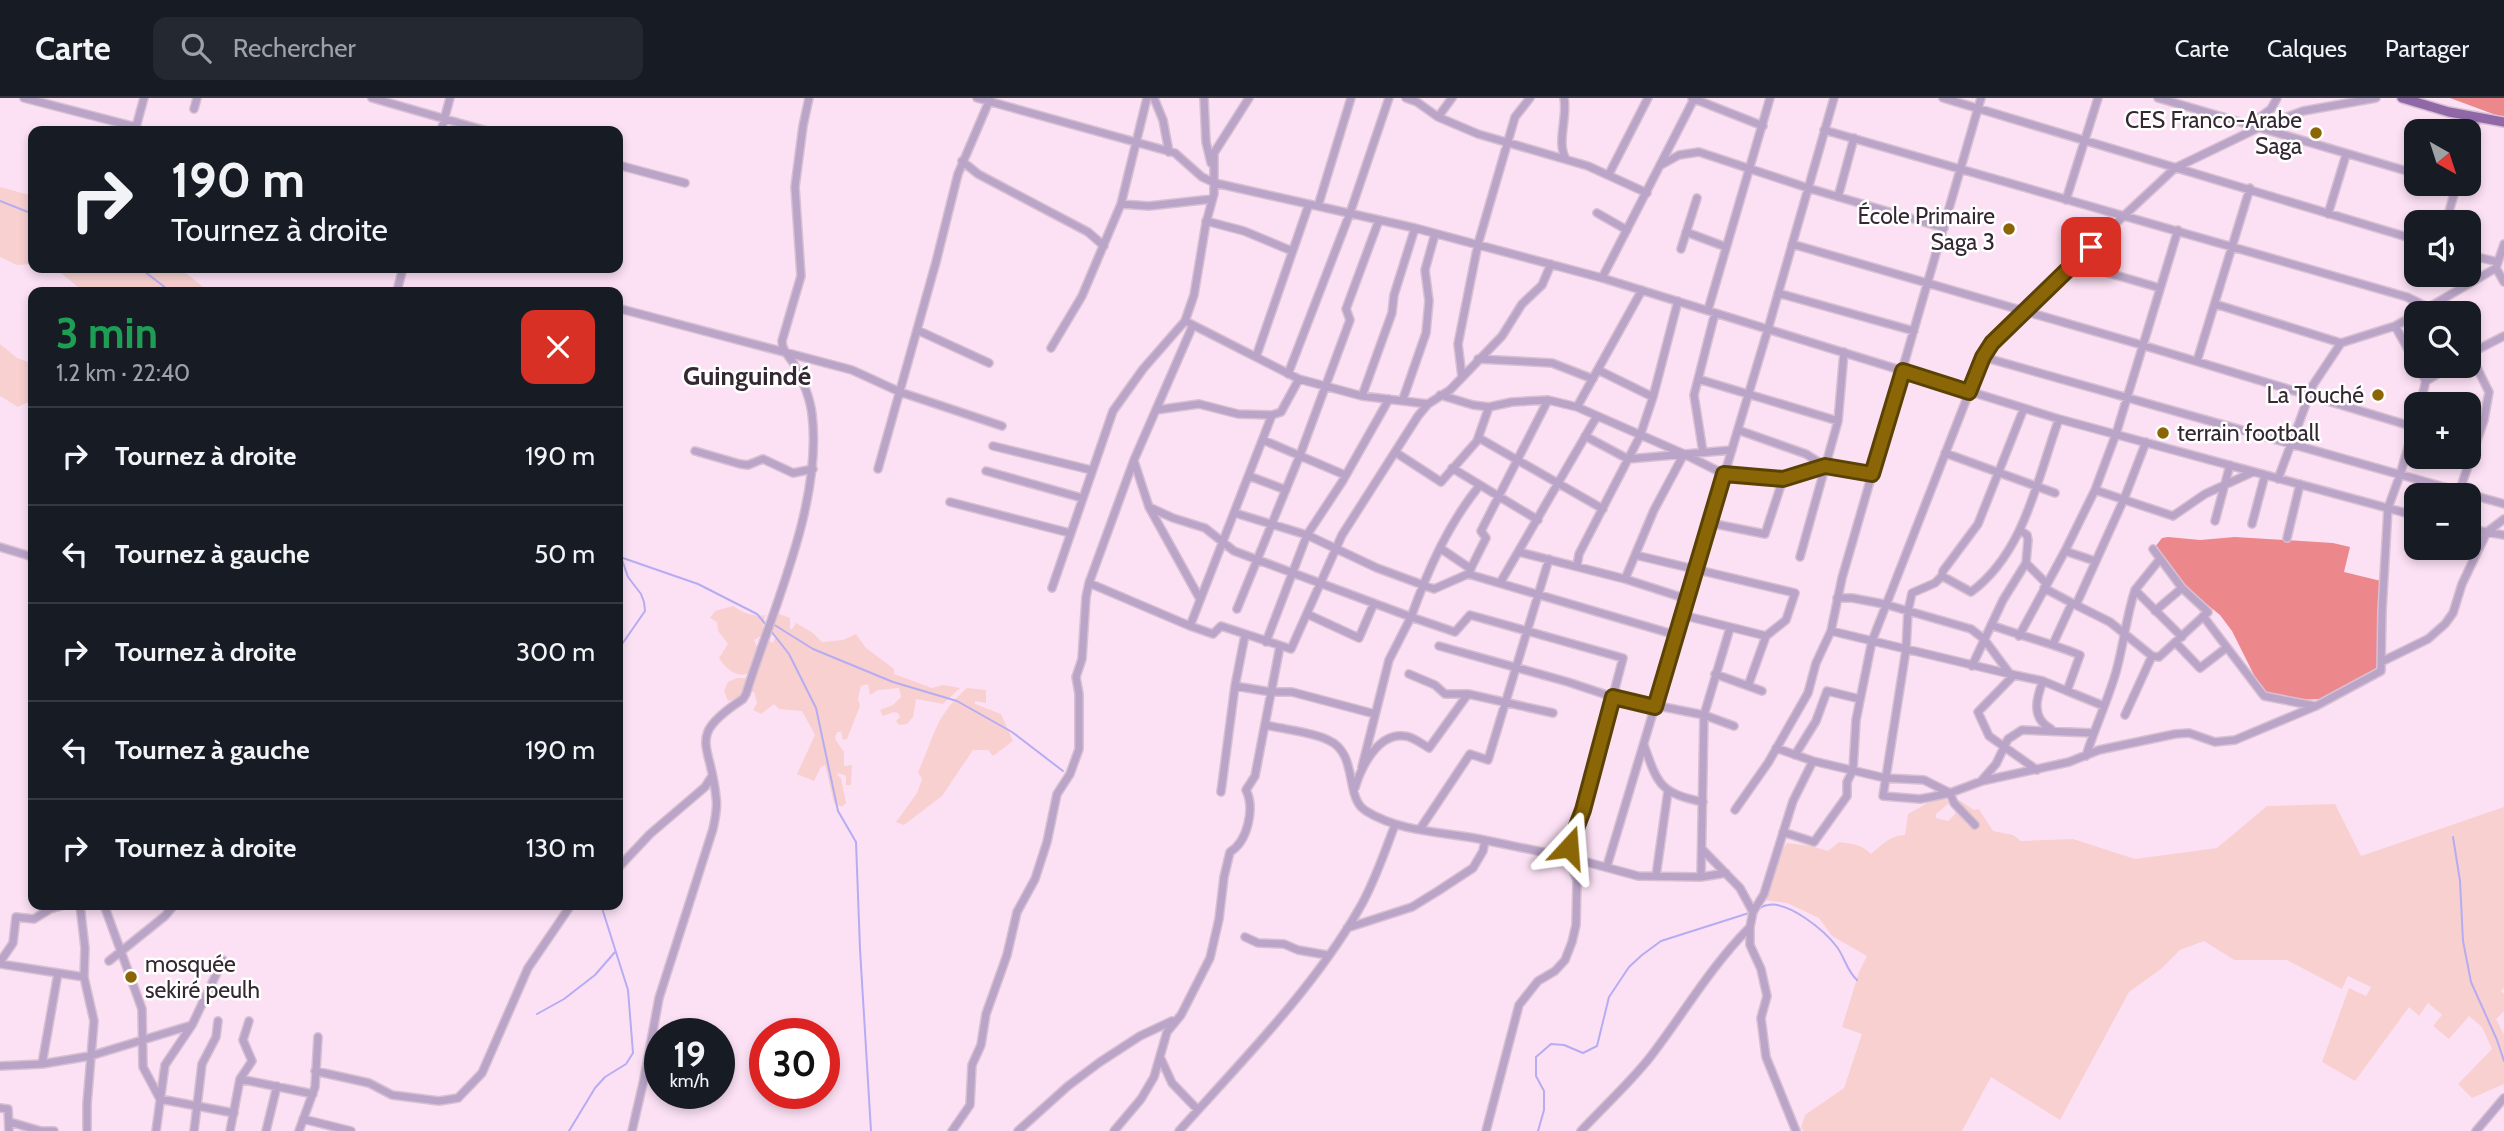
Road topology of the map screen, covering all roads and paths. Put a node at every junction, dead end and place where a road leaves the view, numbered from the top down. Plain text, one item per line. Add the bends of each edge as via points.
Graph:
1 (24, 98) edge
2 (144, 98) edge
3 (197, 98) edge
4 (372, 98) edge
5 (450, 98) edge
6 (809, 98) edge
7 (977, 98) edge
8 (1147, 98) edge
9 (1154, 98) edge
10 (1203, 98) edge
11 (1249, 98) edge
12 (1351, 98) edge
13 (1389, 98) edge
14 (1406, 98) edge
15 (1451, 98) edge
16 (1531, 98) edge
17 (1564, 98) edge
18 (1648, 98) edge
19 (1693, 98) edge
20 (1770, 98) edge
21 (1833, 98) edge
22 (1943, 98) edge
23 (1981, 98) edge
24 (2098, 98) edge
25 (2158, 98) edge
26 (2277, 98) edge
27 (2376, 98) edge
28 (2402, 98) edge
29 (989, 100) edge
30 (194, 109) dead end
31 (1978, 109) junction
32 (1438, 117) junction
33 (2477, 119) edge
34 (444, 120) junction
35 (2482, 120) edge
36 (2504, 122) edge
37 (2249, 125) junction
38 (132, 126) edge
39 (136, 126) edge
40 (442, 126) edge
41 (467, 126) edge
42 (1763, 126) junction
43 (2258, 128) junction
44 (1824, 130) junction
45 (1854, 138) junction
46 (2084, 140) junction
47 (1136, 144) junction
48 (1508, 144) junction
49 (1168, 152) junction
50 (2346, 155) junction
51 (1566, 160) junction
52 (962, 161) junction
53 (1661, 165) junction
54 (623, 166) edge
55 (2175, 168) junction
56 (1751, 169) junction
57 (1961, 169) junction
58 (1213, 171) junction
59 (2404, 171) edge
60 (1609, 174) junction
61 (685, 183) dead end
62 (1215, 183) junction
63 (1808, 188) junction
64 (2250, 188) junction
65 (1647, 193) junction
66 (1838, 197) junction
67 (1697, 198) dead end
68 (1212, 199) junction
69 (2066, 200) junction
70 (1121, 204) junction
71 (1308, 204) junction
72 (1318, 206) junction
73 (1350, 213) junction
74 (1597, 213) dead end
75 (2328, 214) junction
76 (2124, 215) junction
77 (1379, 219) junction
78 (1206, 220) junction
79 (1415, 228) junction
80 (1944, 228) junction
81 (1627, 230) junction
82 (2178, 230) junction
83 (1686, 232) junction
84 (1435, 234) junction
85 (2404, 236) edge
86 (1478, 244) junction
87 (1792, 244) junction
88 (2504, 244) edge
89 (1104, 246) junction
90 (1726, 247) junction
91 (2233, 247) junction
92 (1681, 249) dead end
93 (1292, 251) junction
94 (2481, 259) edge
95 (2074, 262) junction
96 (1551, 264) junction
97 (2497, 265) junction
98 (1602, 278) junction
99 (2504, 282) edge
100 (1927, 284) junction
101 (2160, 288) junction
102 (1642, 290) junction
103 (1777, 293) junction
104 (1678, 301) junction
105 (2415, 301) edge
106 (2441, 301) edge
107 (2215, 304) junction
108 (623, 310) edge
109 (2022, 311) junction
110 (1712, 312) junction
111 (2404, 321) edge
112 (1189, 323) junction
113 (2395, 326) junction
114 (1768, 329) junction
115 (917, 330) junction
116 (1914, 331) junction
117 (2504, 336) edge
118 (2404, 342) edge
119 (2341, 343) junction
120 (2142, 345) junction
121 (1051, 348) dead end
122 (2481, 348) edge
123 (1844, 352) junction
124 (786, 354) junction
125 (1256, 357) junction
126 (1983, 357) junction
127 (1478, 359) junction
128 (2197, 361) junction
129 (989, 363) dead end
130 (1598, 370) junction
131 (1903, 371) junction
132 (1288, 374) junction
133 (2481, 376) edge
134 (1462, 377) junction
135 (2424, 378) edge
136 (2431, 378) edge
137 (1299, 379) junction
138 (1593, 379) junction
139 (1698, 379) junction
140 (2426, 381) junction
141 (1325, 387) junction
142 (900, 392) junction
143 (1969, 392) junction
144 (2423, 392) edge
145 (1748, 394) junction
146 (1440, 395) junction
147 (2309, 395) junction
148 (1362, 396) junction
149 (1653, 397) junction
150 (2126, 397) junction
151 (1389, 399) junction
152 (1403, 399) junction
153 (1548, 400) junction
154 (1428, 404) junction
155 (1489, 407) junction
156 (1577, 407) junction
157 (2024, 408) junction
158 (1156, 410) junction
159 (1272, 415) junction
160 (1597, 416) junction
161 (2059, 419) junction
162 (1838, 421) junction
163 (2404, 424) edge
164 (1002, 426) dead end
165 (1738, 430) junction
166 (2116, 435) junction
167 (1585, 436) junction
168 (1640, 436) junction
169 (1479, 438) junction
170 (1263, 440) junction
171 (2146, 442) junction
172 (2291, 444) junction
173 (993, 446) dead end
174 (1732, 450) junction
175 (695, 451) dead end
176 (1395, 452) junction
177 (1703, 452) junction
178 (1945, 453) junction
179 (1684, 454) junction
180 (1300, 455) junction
181 (1628, 459) junction
182 (1134, 460) junction
183 (1517, 461) junction
184 (2404, 461) edge
185 (2230, 465) junction
186 (1825, 466) junction
187 (1452, 468) junction
188 (813, 469) junction
189 (878, 469) dead end
190 (1091, 470) junction
191 (986, 471) dead end
192 (1999, 472) junction
193 (2254, 472) junction
194 (1724, 474) junction
195 (1872, 474) junction
196 (1345, 475) junction
197 (2265, 475) junction
198 (2400, 475) junction
199 (1249, 476) junction
200 (1783, 479) junction
201 (2278, 479) junction
202 (2425, 483) edge
203 (2463, 483) edge
204 (1558, 484) junction
205 (2300, 484) junction
206 (1480, 485) junction
207 (2036, 486) junction
208 (2224, 486) junction
209 (1286, 490) junction
210 (2095, 490) junction
211 (2055, 493) dead end
212 (1499, 496) junction
213 (1082, 498) junction
214 (2124, 499) junction
215 (2481, 499) edge
216 (950, 502) dead end
217 (2504, 505) edge
218 (1149, 507) junction
219 (2388, 508) junction
220 (1603, 509) junction
221 (2404, 512) edge
222 (1235, 513) junction
223 (2504, 519) edge
224 (1538, 520) junction
225 (2215, 521) dead end
226 (1710, 523) junction
227 (1272, 524) junction
228 (2252, 524) dead end
229 (2020, 530) junction
230 (2481, 531) edge
231 (2487, 532) junction
232 (1070, 533) junction
233 (1307, 535) junction
234 (2504, 535) edge
235 (2287, 538) dead end
236 (1222, 543) junction
237 (0, 547) edge
238 (1440, 548) junction
239 (2153, 548) dead end
240 (1336, 550) junction
241 (2065, 551) junction
242 (1519, 552) junction
243 (28, 555) edge
244 (1635, 555) junction
245 (1800, 557) dead end
246 (1549, 559) junction
247 (2160, 559) junction
248 (1258, 560) junction
249 (2095, 561) junction
250 (2025, 563) junction
251 (1577, 566) junction
252 (1696, 569) junction
253 (1469, 571) junction
254 (1293, 573) junction
255 (1942, 576) junction
256 (1625, 579) junction
257 (1089, 583) junction
258 (1500, 583) junction
259 (1321, 584) junction
260 (1422, 585) junction
261 (2046, 586) junction
262 (1052, 588) dead end
263 (2182, 588) junction
264 (2134, 590) junction
265 (1538, 595) junction
266 (1837, 598) junction
267 (1200, 599) junction
268 (1687, 599) junction
269 (1374, 603) junction
270 (1884, 604) junction
271 (2074, 604) junction
272 (1237, 609) dead end
273 (1908, 611) junction
274 (2155, 611) junction
275 (1307, 614) junction
276 (1682, 615) junction
277 (1411, 617) junction
278 (2203, 617) junction
279 (1991, 625) junction
280 (1190, 626) junction
281 (1730, 628) junction
282 (1831, 631) junction
283 (1527, 632) junction
284 (2125, 634) junction
285 (1245, 635) junction
286 (1676, 635) junction
287 (1766, 636) junction
288 (2019, 636) junction
289 (1984, 639) junction
290 (2179, 640) junction
291 (1872, 641) junction
292 (1266, 642) junction
293 (2053, 644) junction
294 (1280, 646) junction
295 (1439, 646) dead end
296 (2226, 648) junction
297 (1906, 650) junction
298 (2152, 656) junction
299 (2381, 662) junction
300 (1972, 666) junction
301 (1516, 668) junction
302 (1409, 674) dead end
303 (1715, 674) junction
304 (2012, 674) junction
305 (2043, 681) junction
306 (1235, 686) junction
307 (1748, 686) junction
308 (1762, 691) dead end
309 (2067, 691) junction
310 (1271, 692) junction
311 (1468, 694) junction
312 (1613, 697) junction
313 (1860, 699) junction
314 (1507, 702) junction
315 (2104, 706) junction
316 (2316, 706) junction
317 (1655, 707) junction
318 (1553, 713) dead end
319 (1375, 714) junction
320 (1704, 715) junction
321 (2125, 715) dead end
322 (1266, 725) junction
323 (1734, 726) dead end
324 (2051, 729) junction
325 (2093, 733) junction
326 (1644, 743) junction
327 (2004, 747) junction
328 (1776, 748) junction
329 (1795, 755) junction
330 (2086, 755) junction
331 (1813, 761) junction
332 (1362, 767) junction
333 (1853, 770) junction
334 (2037, 770) junction
335 (712, 775) junction
336 (1885, 778) junction
337 (1982, 781) junction
338 (1668, 791) junction
339 (1221, 792) dead end
340 (1354, 792) junction
341 (1950, 793) junction
342 (1703, 802) junction
343 (1735, 810) dead end
344 (1395, 825) junction
345 (1975, 825) dead end
346 (1420, 829) junction
347 (1783, 832) junction
348 (1486, 840) junction
349 (1702, 849) junction
350 (1568, 857) junction
351 (623, 863) edge
352 (1607, 866) junction
353 (1726, 873) junction
354 (1656, 876) junction
355 (1701, 877) junction
356 (48, 910) edge
357 (81, 910) edge
358 (106, 910) edge
359 (170, 910) edge
360 (569, 910) edge
361 (1753, 912) junction
362 (1750, 927) junction
363 (1346, 929) junction
364 (1245, 937) dead end
365 (122, 950) junction
366 (1327, 955) junction
367 (223, 960) dead end
368 (109, 961) dead end
369 (0, 963) edge
370 (58, 973) junction
371 (84, 976) junction
372 (1181, 1015) junction
373 (218, 1021) dead end
374 (249, 1021) dead end
375 (192, 1024) junction
376 (318, 1037) dead end
377 (144, 1040) junction
378 (1160, 1055) junction
379 (90, 1056) junction
380 (42, 1064) junction
381 (0, 1066) edge
382 (315, 1071) junction
383 (240, 1079) junction
384 (277, 1086) junction
385 (313, 1094) junction
386 (2504, 1098) edge
387 (160, 1099) junction
388 (197, 1106) junction
389 (0, 1108) edge
390 (1198, 1110) junction
391 (234, 1113) junction
392 (303, 1119) junction
393 (9, 1127) edge
394 (54, 1131) edge
395 (87, 1131) edge
396 (156, 1131) edge
397 (194, 1131) edge
398 (230, 1131) edge
399 (266, 1131) edge
400 (299, 1131) edge
401 (351, 1131) edge
402 (632, 1131) edge
403 (952, 1131) edge
404 (1018, 1131) edge
405 (1114, 1131) edge
406 (1180, 1131) edge
407 (1486, 1131) edge
408 (1581, 1131) edge
409 (1796, 1131) edge
410 (2476, 1131) edge

1 - 38 street
2 - 39 street
3 - 30 street
4 - 34 street
5 - 34 street
6 - 124 street via 794,187 801,276 782,341
7 - 29 street
8 - 47 street
9 - 49 street
10 - 58 street
11 - 58 street via 1214,153
12 - 72 street
13 - 73 street
14 - 32 street
15 - 32 street
16 - 48 street via 1515,117
17 - 51 street via 1561,152
18 - 60 street
19 - 42 street
19 - 53 street
20 - 42 street
21 - 44 street
22 - 31 street
23 - 31 street
24 - 46 street
25 - 37 street
26 - 37 street via 2272,109
27 - 43 street via 2303,111
28 - 33 main road
29 - 47 street
29 - 52 street
31 - 46 street
31 - 57 street
32 - 48 street
34 - 40 street
34 - 41 street
35 - 36 main road
37 - 43 street
42 - 56 street
43 - 50 street
43 - 55 street
44 - 45 street
44 - 63 street
45 - 57 street
45 - 66 street
46 - 55 street
46 - 69 street
47 - 49 street
47 - 70 street
48 - 51 street
48 - 86 street
49 - 62 street
50 - 59 street
50 - 75 street
51 - 60 street
52 - 89 street via 1088,232
52 - 115 street
53 - 56 street via 1679,155 1699,152
53 - 65 street
54 - 61 street
55 - 64 street
55 - 76 street
56 - 63 street
56 - 90 street
57 - 69 street
57 - 80 street
58 - 62 street
60 - 65 street
62 - 68 street
62 - 71 street
63 - 66 street
63 - 87 street
64 - 75 street
64 - 91 street
65 - 81 street
66 - 80 street
67 - 83 street
68 - 70 street via 1149,206
68 - 78 street
69 - 76 street
70 - 89 street
71 - 72 street
71 - 93 street
72 - 73 street
73 - 77 street
73 - 132 street
74 - 81 street
75 - 85 street
76 - 82 street
76 - 95 street
77 - 79 street
77 - 141 street via 1346,309 1350,320
78 - 93 street
78 - 112 street
79 - 84 street
79 - 148 street via 1392,313
80 - 100 street
81 - 98 street
82 - 91 street
82 - 101 street
83 - 90 street
83 - 92 street
84 - 86 street
84 - 152 street via 1425,270 1429,301 1426,333
86 - 96 street
86 - 134 street via 1458,344
87 - 100 street
87 - 103 street
88 - 97 street
89 - 121 street via 1083,296
90 - 110 street
91 - 105 street
91 - 107 street
93 - 125 street
94 - 97 street
95 - 101 street
95 - 109 street
96 - 98 street
96 - 127 street via 1542,285
97 - 99 street
97 - 106 street
98 - 102 street
100 - 109 street
100 - 116 street
101 - 120 street
102 - 104 street
102 - 130 street
103 - 114 street
103 - 116 street
104 - 110 street
104 - 149 street
107 - 119 street
107 - 128 street
108 - 124 street
109 - 120 street
109 - 126 street
110 - 114 street
110 - 139 street
111 - 113 street
112 - 125 street
112 - 158 street
112 - 190 street via 1143,369 1113,411
113 - 118 street
113 - 119 street
114 - 123 street
114 - 145 street
115 - 129 street
115 - 142 street
116 - 131 street
117 - 122 street
119 - 147 street
120 - 128 street
120 - 150 street
123 - 131 street
123 - 162 street
124 - 142 street via 852,370
124 - 188 street via 805,387 812,414
125 - 132 street
126 - 143 street
126 - 150 street
127 - 134 street
127 - 138 street via 1552,363
128 - 147 street
130 - 138 street
130 - 149 street
131 - 143 street
131 - 195 street
132 - 137 street
133 - 203 street via 2489,392
134 - 146 street
135 - 140 street
136 - 140 street
137 - 141 street
137 - 159 street via 1282,412
138 - 156 street
139 - 145 street
139 - 177 street via 1694,395
140 - 144 street
141 - 148 street
141 - 180 street
142 - 164 street
142 - 189 street
143 - 157 street
143 - 178 street
145 - 162 street
145 - 165 street
146 - 154 street
146 - 155 street
147 - 163 street
147 - 172 street
148 - 151 street
149 - 168 street
150 - 166 street
150 - 172 street
151 - 152 street
151 - 196 street
152 - 154 street
153 - 155 street
153 - 156 street
153 - 183 street
154 - 176 street
155 - 169 street
156 - 160 street
157 - 161 street
157 - 192 street
158 - 159 street via 1199,404 1238,414
158 - 182 street
159 - 170 street
160 - 167 street
160 - 168 street
161 - 166 street
161 - 207 street
162 - 186 street
165 - 174 street
165 - 186 street via 1806,454
166 - 171 street
166 - 210 street
167 - 181 street
167 - 204 street
168 - 179 street
168 - 181 street
169 - 183 street
169 - 187 street
170 - 180 street
170 - 199 street
171 - 185 street
171 - 214 street
172 - 198 street
172 - 201 street
173 - 190 street
174 - 177 street
174 - 194 street
175 - 188 street via 748,465 763,459 793,473
176 - 187 street via 1441,482
176 - 240 street
177 - 179 street
178 - 192 street
178 - 270 street
179 - 181 street
179 - 194 street
179 - 244 street
180 - 196 street
180 - 209 street
181 - 220 street
182 - 218 street
182 - 257 street
183 - 204 street
183 - 212 street
184 - 198 street
185 - 193 street
185 - 208 street
186 - 195 street
186 - 200 street
186 - 245 street
187 - 206 street
188 - 335 street via 787,573 746,694 707,732 706,754
190 - 213 street
191 - 213 street
192 - 207 street
192 - 255 street via 1978,524
193 - 197 street
193 - 208 street
194 - 200 street
194 - 226 street
195 - 266 street
196 - 233 street
197 - 201 street
197 - 228 street
198 - 202 street
198 - 219 street
199 - 209 street
199 - 222 street
200 - 226 street via 1765,534
201 - 205 street
204 - 220 street
204 - 224 street
205 - 219 street
205 - 235 street
206 - 212 street
206 - 238 street
207 - 211 street
207 - 229 street
208 - 214 street via 2173,516
208 - 225 street
209 - 227 street
210 - 214 street
210 - 241 street
212 - 224 street
212 - 253 street via 1481,531 1486,538
213 - 232 street
214 - 249 street
215 - 217 street
216 - 232 street
218 - 236 street via 1205,528
218 - 267 street
219 - 221 street
219 - 299 street
220 - 251 street
222 - 227 street
222 - 236 street
223 - 231 street
224 - 242 street
226 - 252 street
227 - 233 street
227 - 248 street
229 - 250 street via 2028,540
229 - 255 street via 1992,574 1971,592
230 - 231 street
231 - 234 street
231 - 299 street via 2445,624 2428,639
232 - 262 street
233 - 240 street
233 - 254 street
236 - 248 street
236 - 267 street
237 - 243 street
238 - 253 street
238 - 260 street
239 - 247 street
240 - 259 street
240 - 260 street
241 - 249 street
241 - 261 street
242 - 246 street
242 - 258 street
244 - 252 street
244 - 256 street
246 - 251 street
246 - 265 street
247 - 263 street
247 - 264 street
248 - 254 street
248 - 272 street
249 - 271 street
250 - 261 street
250 - 279 street
251 - 256 street
252 - 268 street
252 - 287 street via 1795,593 1786,620
253 - 258 street
253 - 260 street via 1434,589
254 - 259 street
254 - 292 street
255 - 273 street via 1912,593
256 - 268 street
257 - 280 street
257 - 403 street via 1083,659 1076,677 1079,749 1057,794 1037,874 1017,912 972,1065 970,1105
258 - 265 street
259 - 269 street
259 - 275 street
260 - 277 street
261 - 271 street
261 - 288 street
263 - 274 street
263 - 278 street via 2208,612
264 - 274 street
264 - 284 street
265 - 283 street
265 - 286 street
266 - 270 street
266 - 282 street
267 - 280 street
268 - 276 street
269 - 275 street via 1359,638
269 - 277 street
270 - 273 street
270 - 291 street
271 - 284 street
271 - 293 street
273 - 289 street via 1971,629
273 - 297 street
274 - 290 street
275 - 294 street via 1291,649
276 - 281 street
276 - 286 street
277 - 283 street via 1455,632 1471,615
277 - 319 street via 1389,660
278 - 290 street
278 - 296 street
279 - 288 street
279 - 289 street
280 - 285 street via 1213,634 1221,626
281 - 287 street
281 - 303 street
282 - 291 street
282 - 328 street via 1808,693
283 - 301 street
283 - 312 street via 1623,658
284 - 298 street
284 - 315 street
285 - 292 street
285 - 306 street
286 - 317 street
287 - 307 street
288 - 293 street
289 - 300 street
289 - 304 street
290 - 296 street via 2200,668
290 - 298 street via 2159,656
291 - 297 street
291 - 313 street
292 - 294 street
293 - 309 street via 2080,655
294 - 310 street
295 - 301 street
296 - 316 street via 2264,696
297 - 300 street
297 - 336 street
298 - 321 street
299 - 316 street via 2381,671
300 - 304 street
301 - 312 street
301 - 314 street
302 - 311 street via 1445,694
303 - 307 street
303 - 320 street
304 - 305 street
304 - 327 street via 1978,712 1989,736
305 - 309 street
305 - 324 street via 2036,707 2041,722
306 - 310 street
306 - 339 street
307 - 308 street
309 - 315 street
310 - 319 street via 1292,692
310 - 322 street
311 - 314 street
311 - 332 street via 1429,748 1405,735 1389,738
312 - 317 street
312 - 350 street
313 - 329 street via 1827,691 1816,721
313 - 333 street
314 - 318 street
314 - 346 street via 1488,760 1470,754
315 - 325 street
316 - 330 street via 2226,742 2189,733
317 - 320 street
317 - 326 street
319 - 332 street
320 - 323 street
320 - 342 street
322 - 340 street via 1328,740 1340,748
322 - 372 street via 1255,776 1246,790 1248,827 1230,852 1210,958
324 - 325 street
324 - 327 street via 2022,730
325 - 330 street
326 - 338 street via 1659,781
326 - 352 street
327 - 334 street
327 - 337 street
328 - 329 street
328 - 343 street
329 - 331 street
330 - 334 street
331 - 333 street
331 - 347 street
332 - 340 street
333 - 336 street
333 - 347 street via 1847,796 1814,842
334 - 337 street
335 - 351 street
335 - 402 street via 717,801 713,829 659,998
336 - 341 street via 1916,778
336 - 341 street via 1883,796 1920,799
337 - 341 street
338 - 342 street
338 - 354 street
340 - 344 street via 1364,810
341 - 345 street via 1954,804
342 - 349 street
344 - 346 street
344 - 363 street via 1369,890
346 - 348 street
347 - 361 street via 1764,894
348 - 350 street
348 - 363 street via 1473,869 1412,907
349 - 353 street
349 - 355 street
350 - 352 street
350 - 407 street via 1577,880 1572,942 1566,960 1538,981 1520,1005
352 - 354 street via 1638,876
353 - 355 street
353 - 361 street
354 - 355 street
356 - 369 street via 34,919 16,917 13,943
357 - 371 street
358 - 365 street
359 - 365 street
360 - 382 street via 528,968 482,1073 458,1098 439,1101 392,1096 369,1083
361 - 362 street
362 - 408 street via 1725,953 1632,1079
362 - 409 street via 1750,945 1767,996 1761,1018 1766,1057
363 - 366 street
364 - 366 street
365 - 368 street
365 - 377 street via 142,1009
366 - 390 street
367 - 375 street
369 - 370 street
370 - 371 street
370 - 380 street
371 - 379 street via 94,1021
372 - 378 street via 1167,1032
372 - 404 street via 1100,1062
373 - 388 street via 216,1037 202,1064
374 - 383 street via 243,1040 252,1061
375 - 377 street
375 - 387 street via 165,1065
376 - 382 street
377 - 379 street
377 - 387 street via 143,1067
378 - 390 street via 1172,1083
378 - 405 street via 1145,1093
379 - 380 street
379 - 395 street
380 - 381 street
382 - 385 street
383 - 384 street
383 - 391 street
384 - 385 street
384 - 399 street
385 - 392 street
386 - 410 street
387 - 388 street
387 - 396 street
388 - 391 street
388 - 397 street
389 - 393 street via 8,1109
390 - 406 street
391 - 398 street
392 - 400 street
392 - 401 street
393 - 394 street

